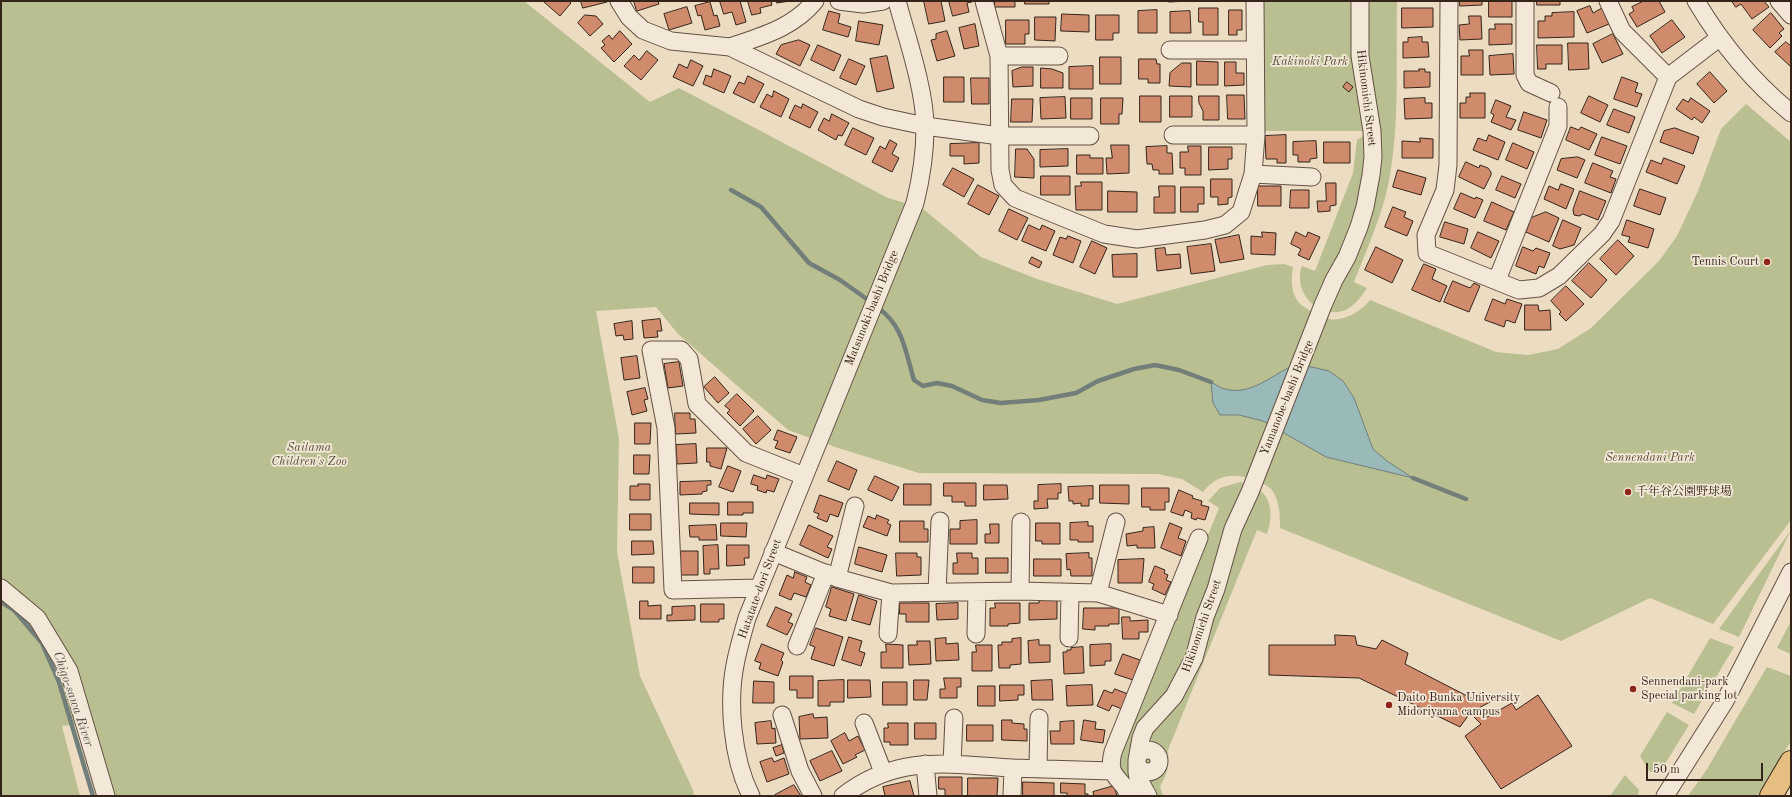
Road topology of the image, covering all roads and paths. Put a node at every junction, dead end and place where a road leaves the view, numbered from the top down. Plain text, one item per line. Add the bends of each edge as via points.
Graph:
1 (619, 1) edge
2 (815, 1) edge
3 (839, 1) edge
4 (883, 1) edge
5 (897, 1) edge
6 (984, 1) edge
7 (1255, 1) edge
8 (1360, 1) edge
9 (1449, 1) edge
10 (1525, 1) edge
11 (1608, 1) edge
12 (1696, 1) edge
13 (1779, 1) edge
14 (1791, 15) edge
15 (1719, 38) junction
16 (730, 47) junction
17 (1170, 50) dead end
18 (1254, 50) junction
19 (1000, 56) junction
20 (1059, 56) dead end
21 (1668, 77) junction
22 (1791, 113) edge
23 (925, 126) junction
24 (1173, 135) dead end
25 (1256, 135) junction
26 (1000, 136) junction
27 (1090, 136) dead end
28 (1253, 174) junction
29 (1312, 177) dead end
30 (1496, 280) junction
31 (1323, 305) joint
32 (830, 413) joint
33 (804, 476) junction
34 (1250, 492) joint
35 (855, 506) dead end
36 (940, 521) dead end
37 (1021, 522) dead end
38 (1116, 522) dead end
39 (1199, 538) dead end
40 (773, 552) junction
41 (1791, 572) edge
42 (831, 575) junction
43 (1, 588) edge
44 (759, 588) junction
45 (1020, 591) junction
46 (937, 592) junction
47 (977, 592) junction
48 (891, 593) junction
49 (1098, 593) junction
50 (1070, 594) junction
51 (1170, 615) junction
52 (888, 634) dead end
53 (976, 634) dead end
54 (1069, 638) dead end
55 (797, 646) dead end
56 (782, 715) dead end
57 (954, 718) dead end
58 (1039, 718) dead end
59 (864, 723) dead end
60 (1791, 762) edge
61 (925, 764) junction
62 (952, 764) junction
63 (1013, 768) junction
64 (1038, 768) junction
65 (1112, 771) junction
66 (882, 772) junction
67 (106, 796) edge
68 (751, 796) edge
69 (813, 796) edge
70 (843, 796) edge
71 (928, 796) edge
72 (1012, 796) edge
73 (1128, 796) edge
74 (1148, 796) edge
75 (1665, 796) edge
76 (1771, 796) edge

1 - 16 street via 629,17 643,30 671,41
2 - 16 street via 805,13 772,33
3 - 4 street via 864,4
5 - 23 street via 920,88
6 - 19 street
7 - 18 street
8 - 31 street, Hikinomichi Street via 1360,56 1372,131 1371,175 1359,227
9 - 30 street via 1448,165 1445,190 1426,235 1428,253
10 - 30 street via 1525,75 1529,83 1554,100 1558,126
11 - 21 street via 1622,31
12 - 15 street
13 - 14 street
15 - 21 street
15 - 22 street via 1761,87
16 - 23 street via 860,109
17 - 18 street
18 - 25 street
19 - 20 street
19 - 26 street
21 - 30 street via 1611,221 1602,234 1559,276 1539,288 1519,290
23 - 26 street
23 - 32 street, Matsunoki-bashi Bridge via 922,168 915,203
24 - 25 street
25 - 28 street
26 - 27 street
26 - 28 street via 1000,170 1003,185 1015,198 1104,234 1137,239 1225,225 1241,212
28 - 29 street
31 - 34 street, Yamanobe-bashi Bridge
32 - 33 street, Hatatate-dori Street
33 - 40 street, Hatatate-dori Street
33 - 44 street via 746,453 697,404 689,359 682,350 651,350 666,428 673,590
34 - 74 street, Hikinomichi Street via 1226,548 1223,567 1194,658 1174,696 1145,728 1140,738 1136,760 1138,778
35 - 42 street
36 - 46 street
37 - 45 street
38 - 49 street
39 - 51 street
40 - 42 street
40 - 44 street, Hatatate-dori Street
41 - 75 street via 1725,701
42 - 48 street
42 - 55 street
43 - 67 street via 37,618 69,671
44 - 68 street, Hatatate-dori Street via 747,618 735,661 732,701 734,736 741,770
45 - 47 street
45 - 50 street
46 - 47 street
46 - 48 street
47 - 53 street
48 - 52 street
49 - 50 street
49 - 51 street
50 - 54 street
51 - 65 street via 1113,752
56 - 69 street via 800,771
57 - 62 street
58 - 64 street
59 - 66 street
60 - 76 highway
61 - 62 street
61 - 66 street
61 - 71 street
62 - 63 street
63 - 64 street
63 - 72 street
64 - 65 street
65 - 73 street
66 - 70 street

